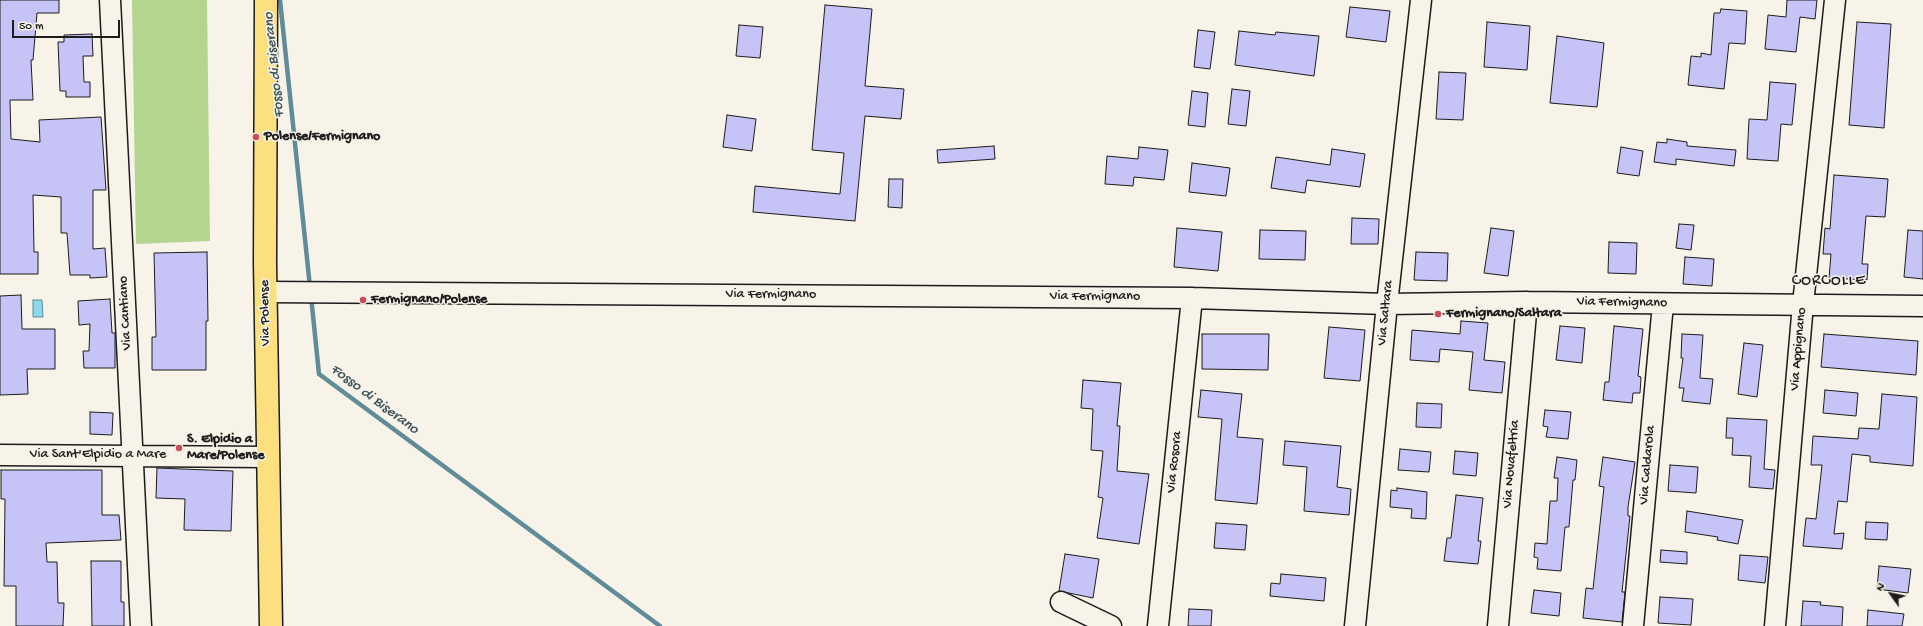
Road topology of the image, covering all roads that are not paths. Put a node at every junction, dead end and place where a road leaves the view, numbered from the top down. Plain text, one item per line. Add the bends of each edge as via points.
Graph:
1 (110, 0) edge
2 (266, 0) edge
3 (1421, 0) edge
4 (1835, 0) edge
5 (266, 292) junction
6 (1192, 298) junction
7 (1527, 302) junction
8 (1387, 304) junction
9 (1663, 304) junction
10 (1803, 304) junction
11 (1923, 306) edge
12 (0, 455) edge
13 (133, 455) junction
14 (267, 457) junction
15 (1060, 602) dead end
16 (141, 626) edge
17 (271, 626) edge
18 (1111, 626) edge
19 (1158, 626) edge
20 (1355, 626) edge
21 (1498, 626) edge
22 (1633, 626) edge
23 (1775, 626) edge

1 - 13 street, Via Cantiano
2 - 5 main road, Via Polense
3 - 8 street, Via Saltara
4 - 10 street, Via Appignano
5 - 6 street, Via Fermignano
5 - 14 main road, Via Polense
6 - 8 street, Via Fermignano
6 - 19 street, Via Rosora
7 - 8 street, Via Fermignano
7 - 9 street, Via Fermignano
7 - 21 street, Via Novafeltria
8 - 20 street, Via Saltara
9 - 10 street, Via Fermignano
9 - 22 street, Via Caldarola
10 - 11 street, Via Fermignano
10 - 23 street, Via Appignano
12 - 13 street, Via Sant'Elpidio a Mare
13 - 14 street, Via Sant'Elpidio a Mare
13 - 16 street, Via Cantiano
14 - 17 main road, Via Polense
15 - 18 street

